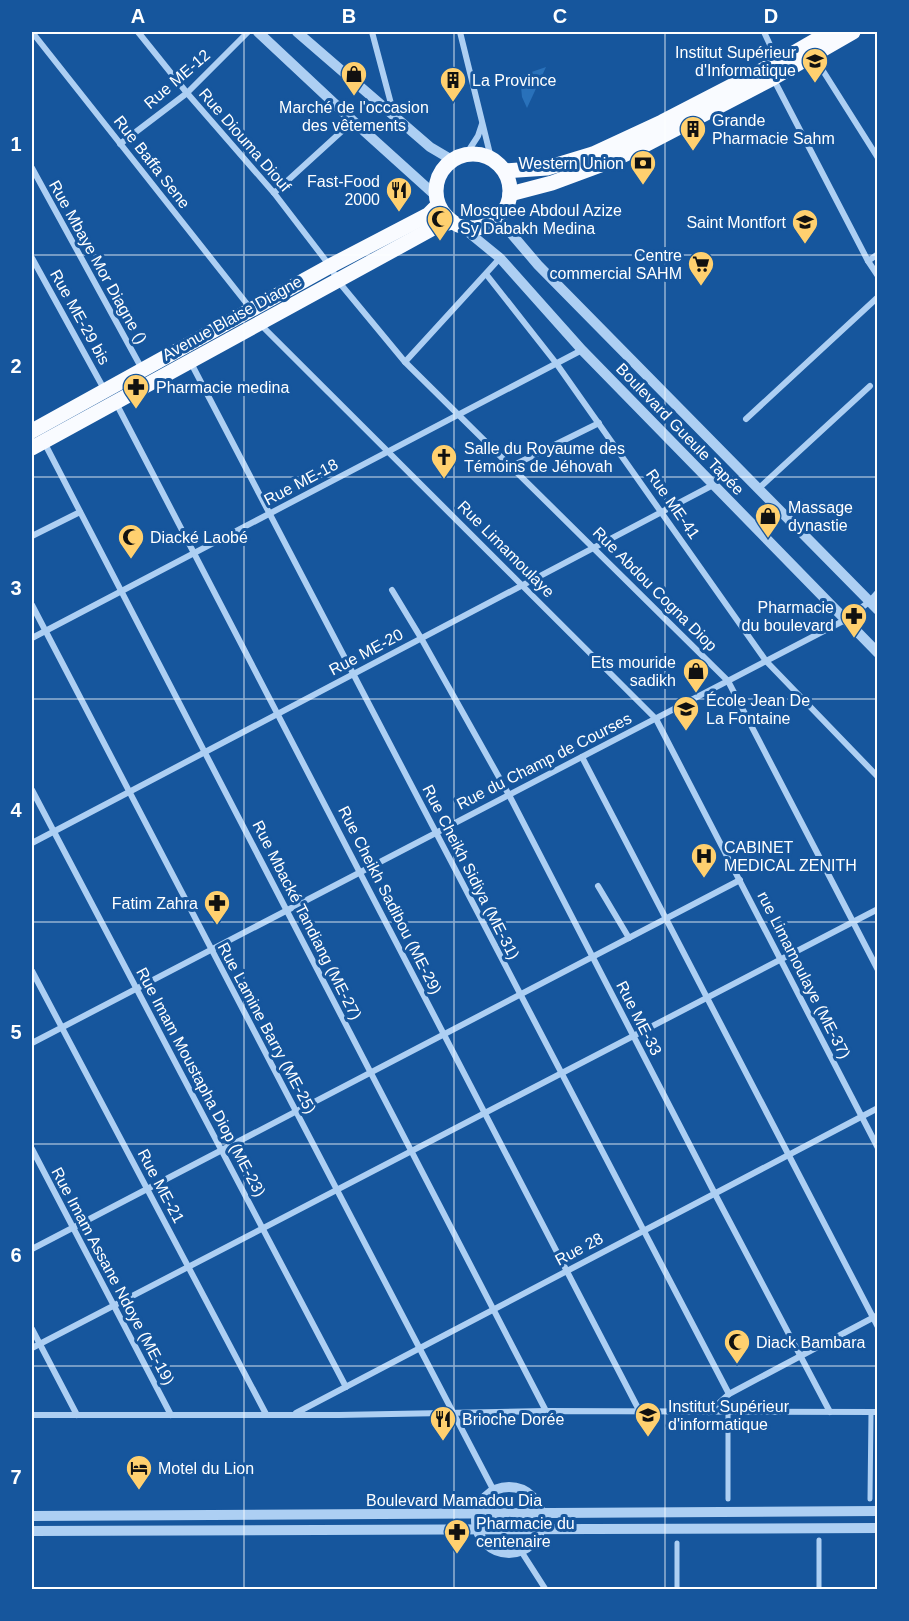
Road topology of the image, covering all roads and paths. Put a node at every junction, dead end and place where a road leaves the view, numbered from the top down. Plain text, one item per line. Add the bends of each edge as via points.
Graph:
1 (32, 32) edge
2 (138, 32) edge
3 (248, 32) edge
4 (258, 32) edge
5 (297, 32) edge
6 (372, 32) edge
7 (460, 32) edge
8 (764, 32) edge
9 (830, 32) edge
10 (852, 32) edge
11 (813, 55) junction
12 (778, 62) junction
13 (773, 78) junction
14 (187, 93) junction
15 (394, 116) junction
16 (352, 121) junction
17 (482, 123) junction
18 (120, 144) junction
19 (467, 153) junction
20 (491, 158) junction
21 (878, 158) edge
22 (452, 160) junction
23 (32, 168) edge
24 (505, 171) junction
25 (274, 193) junction
26 (510, 194) junction
27 (437, 200) junction
28 (498, 218) junction
29 (457, 224) junction
30 (399, 239) junction
31 (878, 254) edge
32 (32, 258) edge
33 (500, 258) junction
34 (868, 261) junction
35 (330, 266) junction
36 (486, 274) junction
37 (878, 276) edge
38 (338, 281) junction
39 (878, 297) edge
40 (256, 316) junction
41 (582, 350) junction
42 (190, 362) junction
43 (405, 362) junction
44 (556, 363) junction
45 (142, 369) junction
46 (870, 386) dead end
47 (105, 390) junction
48 (116, 401) junction
49 (459, 414) junction
50 (746, 418) dead end
51 (599, 423) junction
52 (32, 431) edge
53 (38, 445) edge
54 (389, 451) junction
55 (512, 466) junction
56 (713, 485) junction
57 (757, 489) junction
58 (80, 512) junction
59 (662, 512) junction
60 (269, 514) junction
61 (32, 536) edge
62 (594, 547) junction
63 (194, 553) junction
64 (524, 585) junction
65 (392, 590) dead end
66 (121, 591) junction
67 (878, 592) edge
68 (32, 605) edge
69 (873, 606) edge
70 (845, 620) junction
71 (45, 631) junction
72 (32, 638) edge
73 (421, 638) junction
74 (878, 653) edge
75 (766, 662) junction
76 (353, 674) junction
77 (728, 681) junction
78 (278, 714) junction
79 (656, 718) junction
80 (204, 752) junction
81 (582, 757) junction
82 (878, 777) edge
83 (32, 790) edge
84 (129, 792) junction
85 (509, 795) junction
86 (53, 831) junction
87 (435, 833) junction
88 (32, 843) edge
89 (360, 872) junction
90 (740, 880) junction
91 (598, 886) dead end
92 (878, 909) edge
93 (286, 910) junction
94 (666, 919) junction
95 (854, 921) junction
96 (629, 938) junction
97 (211, 950) junction
98 (592, 957) junction
99 (781, 959) junction
100 (878, 970) edge
101 (32, 971) edge
102 (136, 989) junction
103 (519, 995) junction
104 (706, 998) junction
105 (61, 1028) junction
106 (444, 1034) junction
107 (633, 1036) junction
108 (32, 1043) edge
109 (370, 1073) junction
110 (560, 1074) junction
111 (878, 1108) edge
112 (295, 1112) junction
113 (484, 1113) junction
114 (861, 1117) junction
115 (878, 1148) edge
116 (32, 1149) edge
117 (221, 1150) junction
118 (411, 1151) junction
119 (790, 1154) junction
120 (147, 1189) junction
121 (336, 1190) junction
122 (715, 1194) junction
123 (73, 1228) junction
124 (262, 1228) junction
125 (643, 1232) junction
126 (32, 1249) edge
127 (189, 1267) junction
128 (567, 1271) junction
129 (114, 1305) junction
130 (493, 1310) junction
131 (875, 1316) edge
132 (878, 1327) edge
133 (32, 1329) edge
134 (39, 1344) junction
135 (32, 1348) edge
136 (419, 1349) junction
137 (800, 1356) junction
138 (346, 1387) junction
139 (729, 1394) junction
140 (546, 1412) junction
141 (640, 1412) junction
142 (709, 1412) junction
143 (830, 1412) junction
144 (874, 1412) edge
145 (452, 1413) junction
146 (728, 1413) junction
147 (266, 1414) junction
148 (294, 1414) junction
149 (32, 1415) edge
150 (171, 1415) junction
151 (77, 1416) junction
152 (494, 1491) junction
153 (728, 1499) dead end
154 (870, 1499) dead end
155 (878, 1511) edge
156 (541, 1514) junction
157 (477, 1515) junction
158 (32, 1516) edge
159 (878, 1528) edge
160 (478, 1529) junction
161 (540, 1529) junction
162 (32, 1531) edge
163 (819, 1540) dead end
164 (676, 1543) dead end
165 (521, 1551) junction
166 (545, 1589) edge
167 (677, 1590) edge
168 (819, 1590) edge

1 - 18 street, Rue Baffa Sene
2 - 14 street, Rue Diouma Diouf
3 - 14 street, Rue ME-12
4 - 16 street
5 - 15 street
6 - 15 street
7 - 17 street
8 - 12 street
9 - 12 main road
10 - 11 main road
11 - 13 main road
11 - 21 street
12 - 24 main road via 592,154 547,168
13 - 26 main road via 606,163
13 - 34 street
14 - 18 street, Rue ME-12
14 - 25 street, Rue Diouma Diouf
15 - 22 street
16 - 25 street
16 - 27 street
17 - 19 street
17 - 20 street
18 - 40 street, Rue Baffa Sene
19 - 20 main road
19 - 22 main road
20 - 24 main road
22 - 27 main road via 439,175
23 - 45 street, Rue Mbaye Mor Diagne ()
24 - 26 main road
25 - 35 street, Rue Diouma Diouf
26 - 28 main road
27 - 29 main road
27 - 30 main road, Avenue Blaise Diagne via 428,215
28 - 29 main road via 478,228
28 - 57 street, Boulevard Gueule Tapée via 531,258
29 - 30 main road, Avenue Blaise Diagne via 437,226
29 - 33 street, Boulevard Gueule Tapée
30 - 35 main road, Avenue Blaise Diagne
30 - 38 main road, Avenue Blaise Diagne
31 - 34 street
32 - 47 street, Rue ME-29 bis
33 - 36 street
33 - 41 street, Boulevard Gueule Tapée
34 - 37 street
35 - 38 street, Rue Diouma Diouf
35 - 40 main road, Avenue Blaise Diagne
36 - 43 street
36 - 44 street, Rue ME-41
38 - 40 main road, Avenue Blaise Diagne
38 - 43 street, Rue Abdou Cogna Diop
39 - 50 street
40 - 42 main road, Avenue Blaise Diagne
40 - 45 main road, Avenue Blaise Diagne
40 - 54 street, Rue Limamoulaye
41 - 44 street, Rue ME-18
41 - 56 street, Boulevard Gueule Tapée
42 - 48 main road, Avenue Blaise Diagne
42 - 60 street, Rue Cheikh Sidiya (ME-31)
43 - 49 street, Rue Abdou Cogna Diop
44 - 49 street, Rue ME-18
44 - 51 street, Rue ME-41
45 - 47 main road, Avenue Blaise Diagne
46 - 57 street
47 - 52 main road, Avenue Blaise Diagne
48 - 53 main road, Avenue Blaise Diagne
48 - 63 street, Rue Cheikh Sadibou (ME-29)
49 - 54 street, Rue ME-18
49 - 55 street, Rue Abdou Cogna Diop
51 - 55 street
51 - 59 street, Rue ME-41
53 - 58 street, Rue Mbacké Tandiang (ME-27)
54 - 60 street, Rue ME-18
54 - 64 street, Rue Limamoulaye
55 - 62 street, Rue Abdou Cogna Diop
56 - 59 street, Rue ME-20
56 - 70 street, Boulevard Gueule Tapée
57 - 69 street, Boulevard Gueule Tapée
58 - 61 street
58 - 66 street, Rue Mbacké Tandiang (ME-27)
59 - 62 street, Rue ME-20
59 - 75 street, Rue ME-41
60 - 63 street, Rue ME-18
60 - 76 street, Rue Cheikh Sidiya (ME-31)
62 - 64 street, Rue ME-20
62 - 77 street, Rue Abdou Cogna Diop
63 - 66 street, Rue ME-18
63 - 78 street, Rue Cheikh Sadibou (ME-29)
64 - 73 street, Rue ME-20
64 - 79 street, Rue Limamoulaye
65 - 73 street, Rue ME-33
66 - 71 street, Rue ME-18
66 - 80 street, Rue Mbacké Tandiang (ME-27)
67 - 69 street, Rue du Champ de Courses
68 - 71 street, Rue Lamine Barry (ME-25)
69 - 70 street, Rue du Champ de Courses
70 - 74 street, Boulevard Gueule Tapée
70 - 75 street, Rue du Champ de Courses
71 - 72 street, Rue ME-18
71 - 84 street, Rue Lamine Barry (ME-25)
73 - 76 street, Rue ME-20
73 - 85 street, Rue ME-33
75 - 77 street, Rue du Champ de Courses
75 - 82 street, Rue ME-41
76 - 78 street, Rue ME-20
76 - 87 street, Rue Cheikh Sidiya (ME-31)
77 - 79 street, Rue du Champ de Courses
77 - 95 street, Rue Abdou Cogna Diop
78 - 80 street, Rue ME-20
78 - 89 street, Rue Cheikh Sadibou (ME-29)
79 - 81 street, Rue du Champ de Courses
79 - 90 street, rue Limamoulaye (ME-37)
80 - 84 street, Rue ME-20
80 - 93 street, Rue Mbacké Tandiang (ME-27)
81 - 85 street, Rue du Champ de Courses
81 - 94 street
83 - 86 street, Rue Imam Moustapha Diop (ME-23)
84 - 86 street, Rue ME-20
84 - 97 street, Rue Lamine Barry (ME-25)
85 - 87 street, Rue du Champ de Courses
85 - 98 street, Rue ME-33
86 - 88 street, Rue ME-20
86 - 102 street, Rue Imam Moustapha Diop (ME-23)
87 - 89 street, Rue du Champ de Courses
87 - 103 street, Rue Cheikh Sidiya (ME-31)
89 - 93 street, Rue du Champ de Courses
89 - 106 street, Rue Cheikh Sadibou (ME-29)
90 - 94 street
90 - 99 street, rue Limamoulaye (ME-37)
91 - 96 street
92 - 95 street
93 - 97 street, Rue du Champ de Courses
93 - 109 street, Rue Mbacké Tandiang (ME-27)
94 - 96 street
94 - 104 street
95 - 99 street
95 - 100 street, Rue Abdou Cogna Diop
96 - 98 street
97 - 102 street, Rue du Champ de Courses
97 - 112 street, Rue Lamine Barry (ME-25)
98 - 103 street
98 - 107 street, Rue ME-33
99 - 104 street
99 - 114 street, rue Limamoulaye (ME-37)
101 - 105 street, Rue ME-21
102 - 105 street, Rue du Champ de Courses
102 - 117 street, Rue Imam Moustapha Diop (ME-23)
103 - 106 street
103 - 110 street, Rue Cheikh Sidiya (ME-31)
104 - 107 street
104 - 119 street
105 - 108 street, Rue du Champ de Courses
105 - 120 street, Rue ME-21
106 - 109 street
106 - 113 street, Rue Cheikh Sadibou (ME-29)
107 - 110 street
107 - 122 street, Rue ME-33
109 - 112 street
109 - 118 street, Rue Mbacké Tandiang (ME-27)
110 - 113 street
110 - 125 street, Rue Cheikh Sidiya (ME-31)
111 - 114 street, Rue 28
112 - 117 street
112 - 121 street, Rue Lamine Barry (ME-25)
113 - 118 street
113 - 128 street, Rue Cheikh Sadibou (ME-29)
114 - 115 street, rue Limamoulaye (ME-37)
114 - 119 street, Rue 28
116 - 123 street, Rue Imam Assane Ndoye (ME-19)
117 - 120 street
117 - 124 street, Rue Imam Moustapha Diop (ME-23)
118 - 121 street
118 - 130 street, Rue Mbacké Tandiang (ME-27)
119 - 122 street, Rue 28
119 - 131 street
120 - 123 street
120 - 127 street, Rue ME-21
121 - 124 street
121 - 136 street, Rue Lamine Barry (ME-25)
122 - 125 street, Rue 28
122 - 137 street, Rue ME-33
123 - 126 street
123 - 129 street, Rue Imam Assane Ndoye (ME-19)
124 - 127 street
124 - 138 street, Rue Imam Moustapha Diop (ME-23)
125 - 128 street, Rue 28
125 - 139 street, Rue Cheikh Sidiya (ME-31)
127 - 129 street
127 - 147 street, Rue ME-21
128 - 130 street, Rue 28
128 - 141 street, Rue Cheikh Sadibou (ME-29)
129 - 134 street
129 - 150 street, Rue Imam Assane Ndoye (ME-19)
130 - 136 street, Rue 28
130 - 140 street, Rue Mbacké Tandiang (ME-27)
131 - 132 street
131 - 137 street
133 - 134 street
134 - 135 street
134 - 151 street
136 - 138 street, Rue 28
136 - 145 street, Rue Lamine Barry (ME-25)
137 - 139 street
137 - 143 street, Rue ME-33
138 - 148 street, Rue 28
139 - 142 street
140 - 141 street
140 - 145 street
141 - 142 street
142 - 146 street
143 - 144 street
143 - 146 street
144 - 154 street
145 - 148 street
145 - 152 street, Rue Lamine Barry (ME-25)
146 - 153 street
147 - 148 street
147 - 150 street
149 - 151 street
150 - 151 street
152 - 156 street via 509,1487 524,1491 535,1500
152 - 157 street via 483,1501
155 - 156 street, Boulevard Mamadou Dia
156 - 157 street, Boulevard Mamadou Dia
156 - 161 street
157 - 158 street, Boulevard Mamadou Dia
157 - 160 street
159 - 161 street, Boulevard Mamadou Dia
160 - 161 street, Boulevard Mamadou Dia
160 - 162 street, Boulevard Mamadou Dia
160 - 165 street via 484,1542 494,1549 507,1553
161 - 165 street
163 - 168 street
164 - 167 street
165 - 166 street

